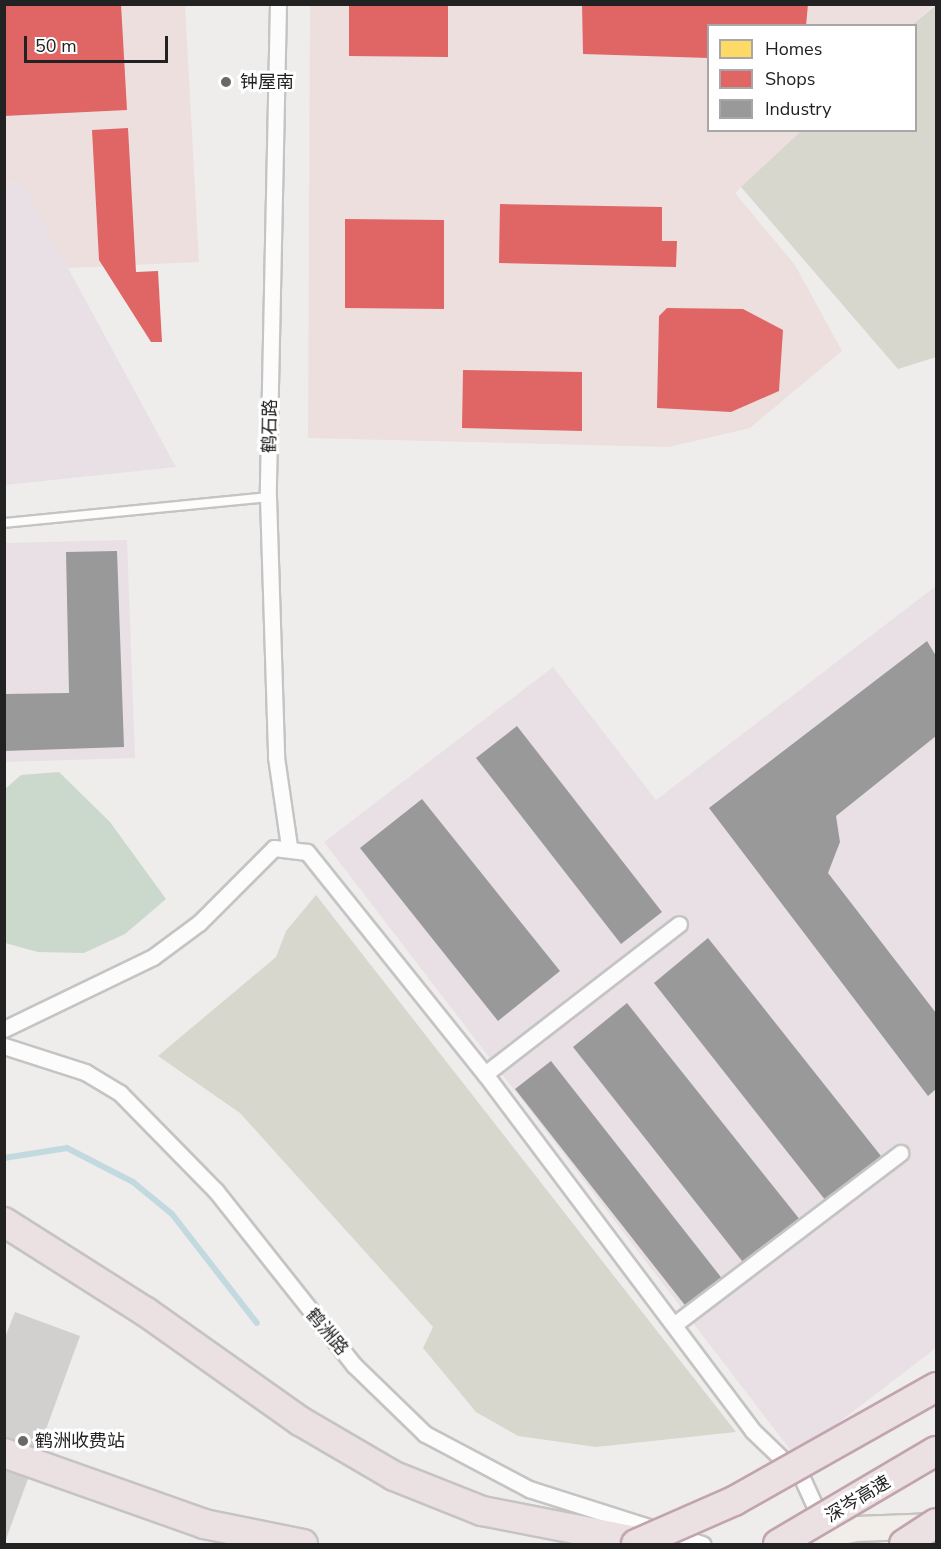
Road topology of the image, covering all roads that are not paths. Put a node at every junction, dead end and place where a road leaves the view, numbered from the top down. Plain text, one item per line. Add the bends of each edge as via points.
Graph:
1 (278, 4) edge
2 (268, 497) junction
3 (4, 524) edge
4 (289, 846) junction
5 (679, 924) dead end
6 (4, 1029) edge
7 (4, 1046) edge
8 (485, 1074) junction
9 (900, 1153) dead end
10 (4, 1222) edge
11 (675, 1324) junction
12 (936, 1387) edge
13 (936, 1451) edge
14 (4, 1453) edge
15 (936, 1525) edge
16 (827, 1533) junction
17 (303, 1545) edge
18 (636, 1545) edge
19 (652, 1545) edge
20 (702, 1545) edge
21 (780, 1545) edge
22 (904, 1545) edge

1 - 2 street, 鹤石路
2 - 3 lane
2 - 4 street, 鹤石路 via 276,757
4 - 6 street via 274,848 199,922 153,957
4 - 8 street via 307,852
5 - 8 street
7 - 20 street, 鹤洲路 via 85,1072 150,1121 216,1191 354,1365 425,1434 529,1489
8 - 11 street
9 - 11 street
10 - 19 highway via 146,1312 300,1421 394,1476 483,1511
11 - 16 street via 753,1431 802,1478
12 - 18 highway, bridge via 794,1470
13 - 21 highway, 深岑高速, bridge
14 - 17 highway via 204,1524
15 - 16 main road
15 - 22 highway, bridge
16 - 21 main road

